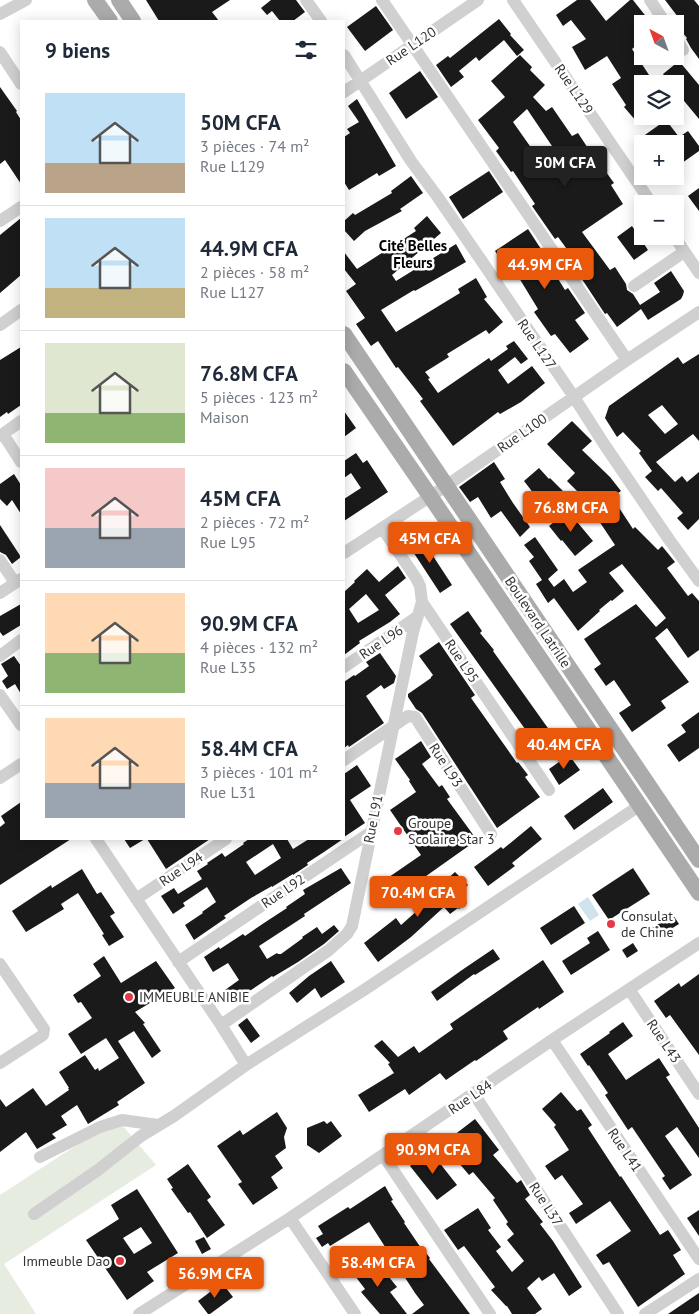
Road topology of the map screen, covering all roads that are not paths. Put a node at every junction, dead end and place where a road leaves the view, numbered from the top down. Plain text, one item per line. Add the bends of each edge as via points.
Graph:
1 (26, 0) edge
2 (95, 0) edge
3 (119, 0) edge
4 (306, 0) edge
5 (382, 0) edge
6 (478, 0) edge
7 (513, 0) edge
8 (650, 0) edge
9 (0, 14) edge
10 (660, 15) edge
11 (109, 20) edge
12 (132, 20) edge
13 (320, 20) edge
14 (413, 45) junction
15 (0, 52) edge
16 (345, 57) edge
17 (361, 81) junction
18 (20, 82) edge
19 (345, 91) edge
20 (646, 195) edge
21 (20, 208) edge
22 (0, 221) edge
23 (680, 245) edge
24 (684, 252) junction
25 (699, 273) edge
26 (634, 286) dead end
27 (20, 311) edge
28 (699, 312) edge
29 (0, 325) edge
30 (345, 335) edge
31 (627, 360) junction
32 (345, 372) edge
33 (574, 397) junction
34 (20, 422) edge
35 (1, 435) edge
36 (20, 461) edge
37 (446, 486) junction
38 (430, 496) junction
39 (382, 528) junction
40 (345, 553) edge
41 (0, 560) edge
42 (15, 578) edge
43 (699, 581) edge
44 (0, 593) edge
45 (422, 602) junction
46 (417, 617) junction
47 (20, 641) edge
48 (0, 656) edge
49 (345, 666) edge
50 (0, 695) edge
51 (20, 724) edge
52 (392, 728) junction
53 (345, 759) edge
54 (20, 765) edge
55 (0, 778) edge
56 (549, 790) dead end
57 (639, 806) junction
58 (371, 832) junction
59 (491, 834) dead end
60 (97, 840) edge
61 (224, 840) edge
62 (697, 853) edge
63 (699, 893) edge
64 (136, 899) junction
65 (699, 943) edge
66 (178, 962) junction
67 (0, 964) edge
68 (629, 989) junction
69 (221, 1025) junction
70 (552, 1040) junction
71 (0, 1062) edge
72 (246, 1066) junction
73 (474, 1094) junction
74 (699, 1094) edge
75 (158, 1125) junction
76 (383, 1155) junction
77 (40, 1157) dead end
78 (34, 1214) dead end
79 (290, 1218) junction
80 (699, 1260) edge
81 (699, 1279) edge
82 (139, 1314) edge
83 (355, 1314) edge
84 (490, 1314) edge
85 (618, 1314) edge
86 (645, 1314) edge

1 - 9 street
2 - 11 main road
3 - 12 main road
4 - 13 street
5 - 14 street
6 - 14 street, Rue L120
7 - 20 street, Rue L129
8 - 10 street
14 - 17 street, Rue L120
14 - 31 street
15 - 18 street
16 - 17 street, Rue L127
17 - 19 street, Rue L120
17 - 33 street, Rue L127 via 411,161
21 - 22 street
23 - 24 street
24 - 25 street
24 - 26 street
27 - 29 street
28 - 31 street, Rue L100
30 - 37 main road, Boulevard Latrille
31 - 33 street, Rue L100
32 - 38 main road, Boulevard Latrille
33 - 37 street, Rue L100
33 - 43 street, Rue L127
34 - 35 street
35 - 36 street
37 - 38 street, Rue L100
37 - 62 main road, Boulevard Latrille
38 - 39 street, Rue L100
38 - 57 main road, Boulevard Latrille
39 - 40 street, Rue L100
39 - 45 street, Rue L95 via 416,578
41 - 42 street
42 - 44 street
45 - 46 street, Rue L91
45 - 56 street, Rue L95
46 - 49 street, Rue L96
46 - 52 street, Rue L91
47 - 48 street
50 - 51 street
52 - 53 street
52 - 58 street, Rue L91
52 - 59 street, Rue L93 via 408,716 415,717
54 - 55 street
57 - 63 main road, Boulevard Latrille
57 - 72 street
58 - 66 street, Rue L92
58 - 69 street, Rue L91 via 352,926 347,934
60 - 64 street
61 - 64 street, Rue L94
64 - 66 street
65 - 68 street, Rue L84
66 - 69 street
67 - 71 street via 44,1029 40,1037
68 - 70 street, Rue L84
68 - 74 street, Rue L43
69 - 72 street
70 - 73 street, Rue L84
70 - 80 street, Rue L41
72 - 75 street
73 - 76 street, Rue L84
73 - 85 street, Rue L37
75 - 77 street via 122,1120 100,1127
75 - 78 street
76 - 79 street, Rue L84
76 - 84 street
79 - 82 street, Rue L84
79 - 83 street
81 - 86 street

